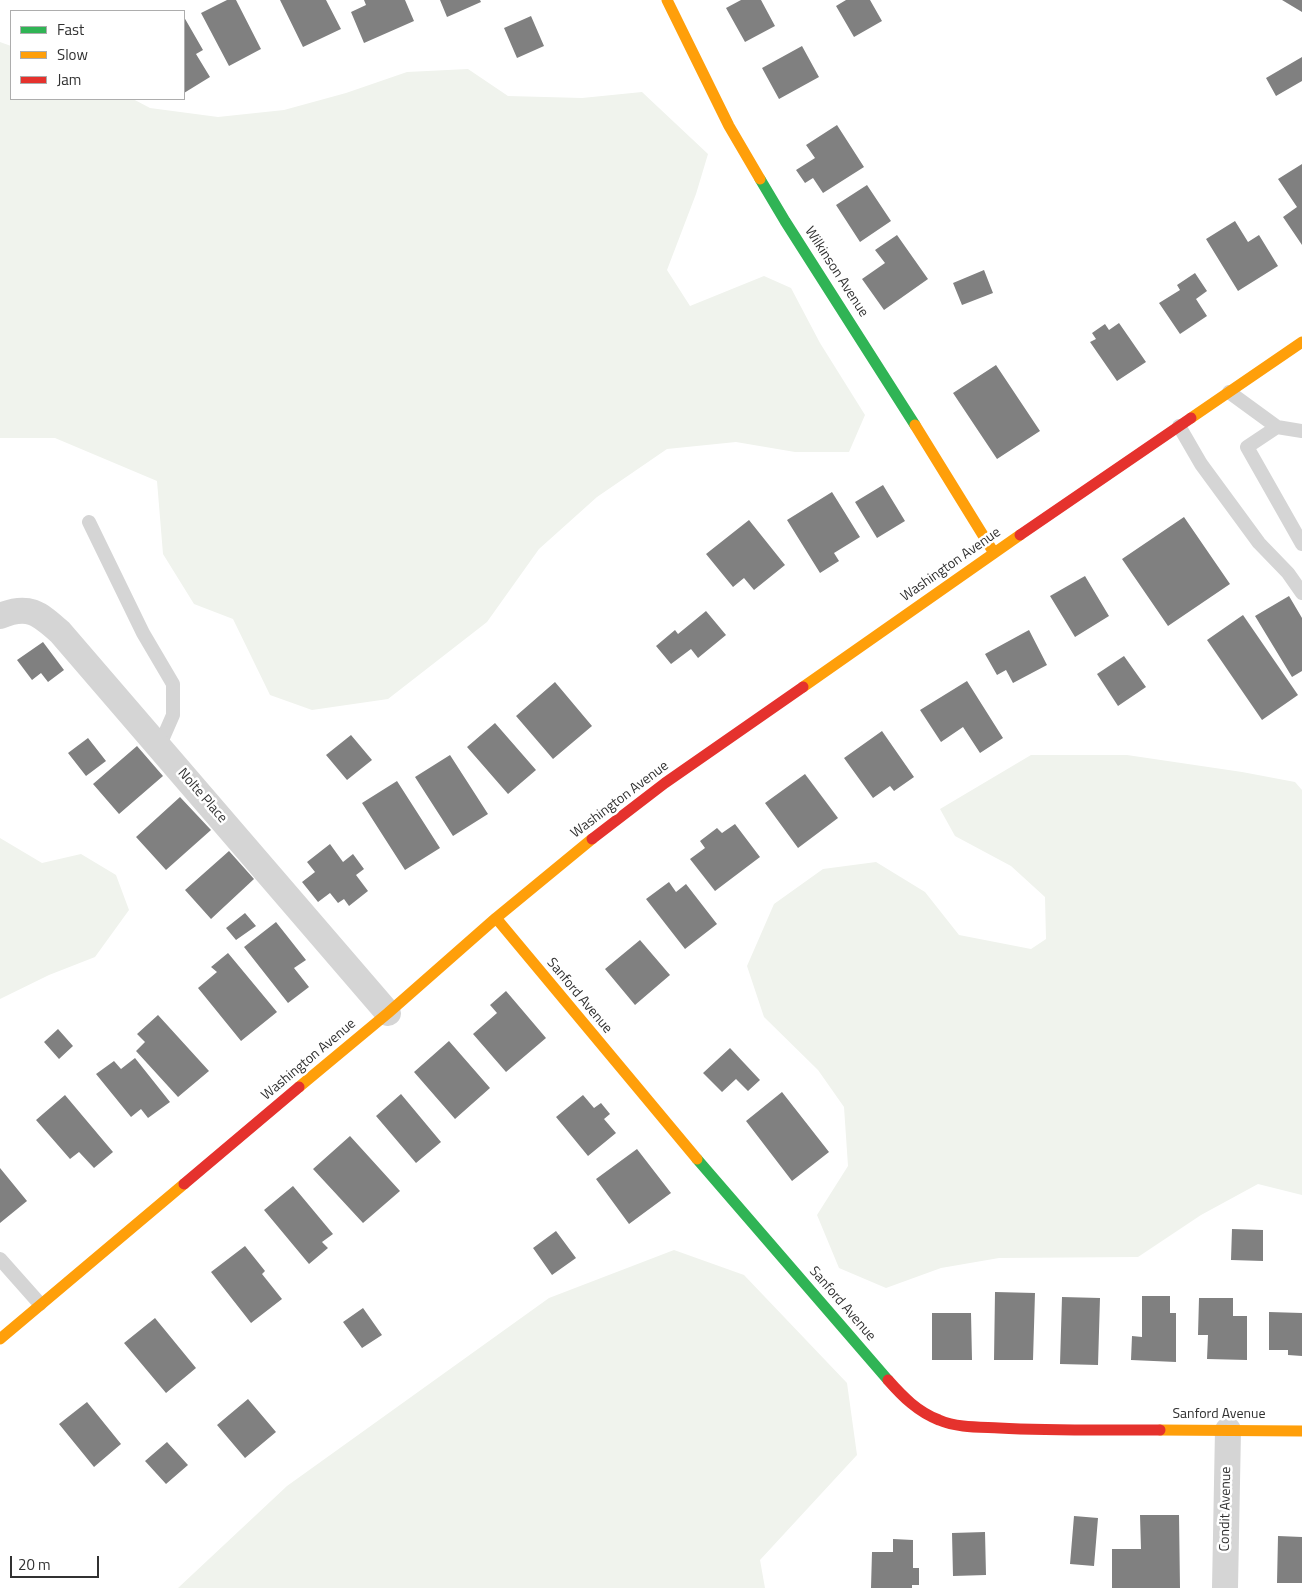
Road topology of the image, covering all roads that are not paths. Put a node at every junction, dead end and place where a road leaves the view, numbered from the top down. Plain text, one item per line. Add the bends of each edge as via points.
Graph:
1 (666, 0) edge
2 (1302, 342) edge
3 (1229, 392) junction
4 (1178, 426) junction
5 (1277, 427) junction
6 (1302, 431) edge
7 (89, 522) dead end
8 (1302, 544) edge
9 (994, 553) junction
10 (1302, 593) edge
11 (0, 616) edge
12 (159, 747) junction
13 (496, 918) junction
14 (388, 1013) junction
15 (0, 1259) edge
16 (40, 1304) junction
17 (0, 1339) edge
18 (1228, 1430) junction
19 (1302, 1431) edge
20 (1224, 1588) edge

1 - 9 street, Wilkinson Avenue via 729,126 785,221
2 - 3 street, Washington Avenue
3 - 4 street, Washington Avenue
3 - 5 lane
4 - 9 street, Washington Avenue
4 - 10 lane via 1201,464 1253,535
5 - 6 lane
5 - 8 lane via 1247,447
7 - 12 lane via 143,633 174,684 173,715
9 - 13 street, Washington Avenue via 665,783
11 - 12 street, Nolte Place via 13,610 30,610 46,619
12 - 14 street, Nolte Place
13 - 14 street, Washington Avenue
13 - 18 street, Sanford Avenue via 670,1129 897,1390 925,1414 958,1426
14 - 16 street, Washington Avenue
15 - 16 lane
16 - 17 street, Washington Avenue
18 - 19 street, Sanford Avenue
18 - 20 street, Condit Avenue

